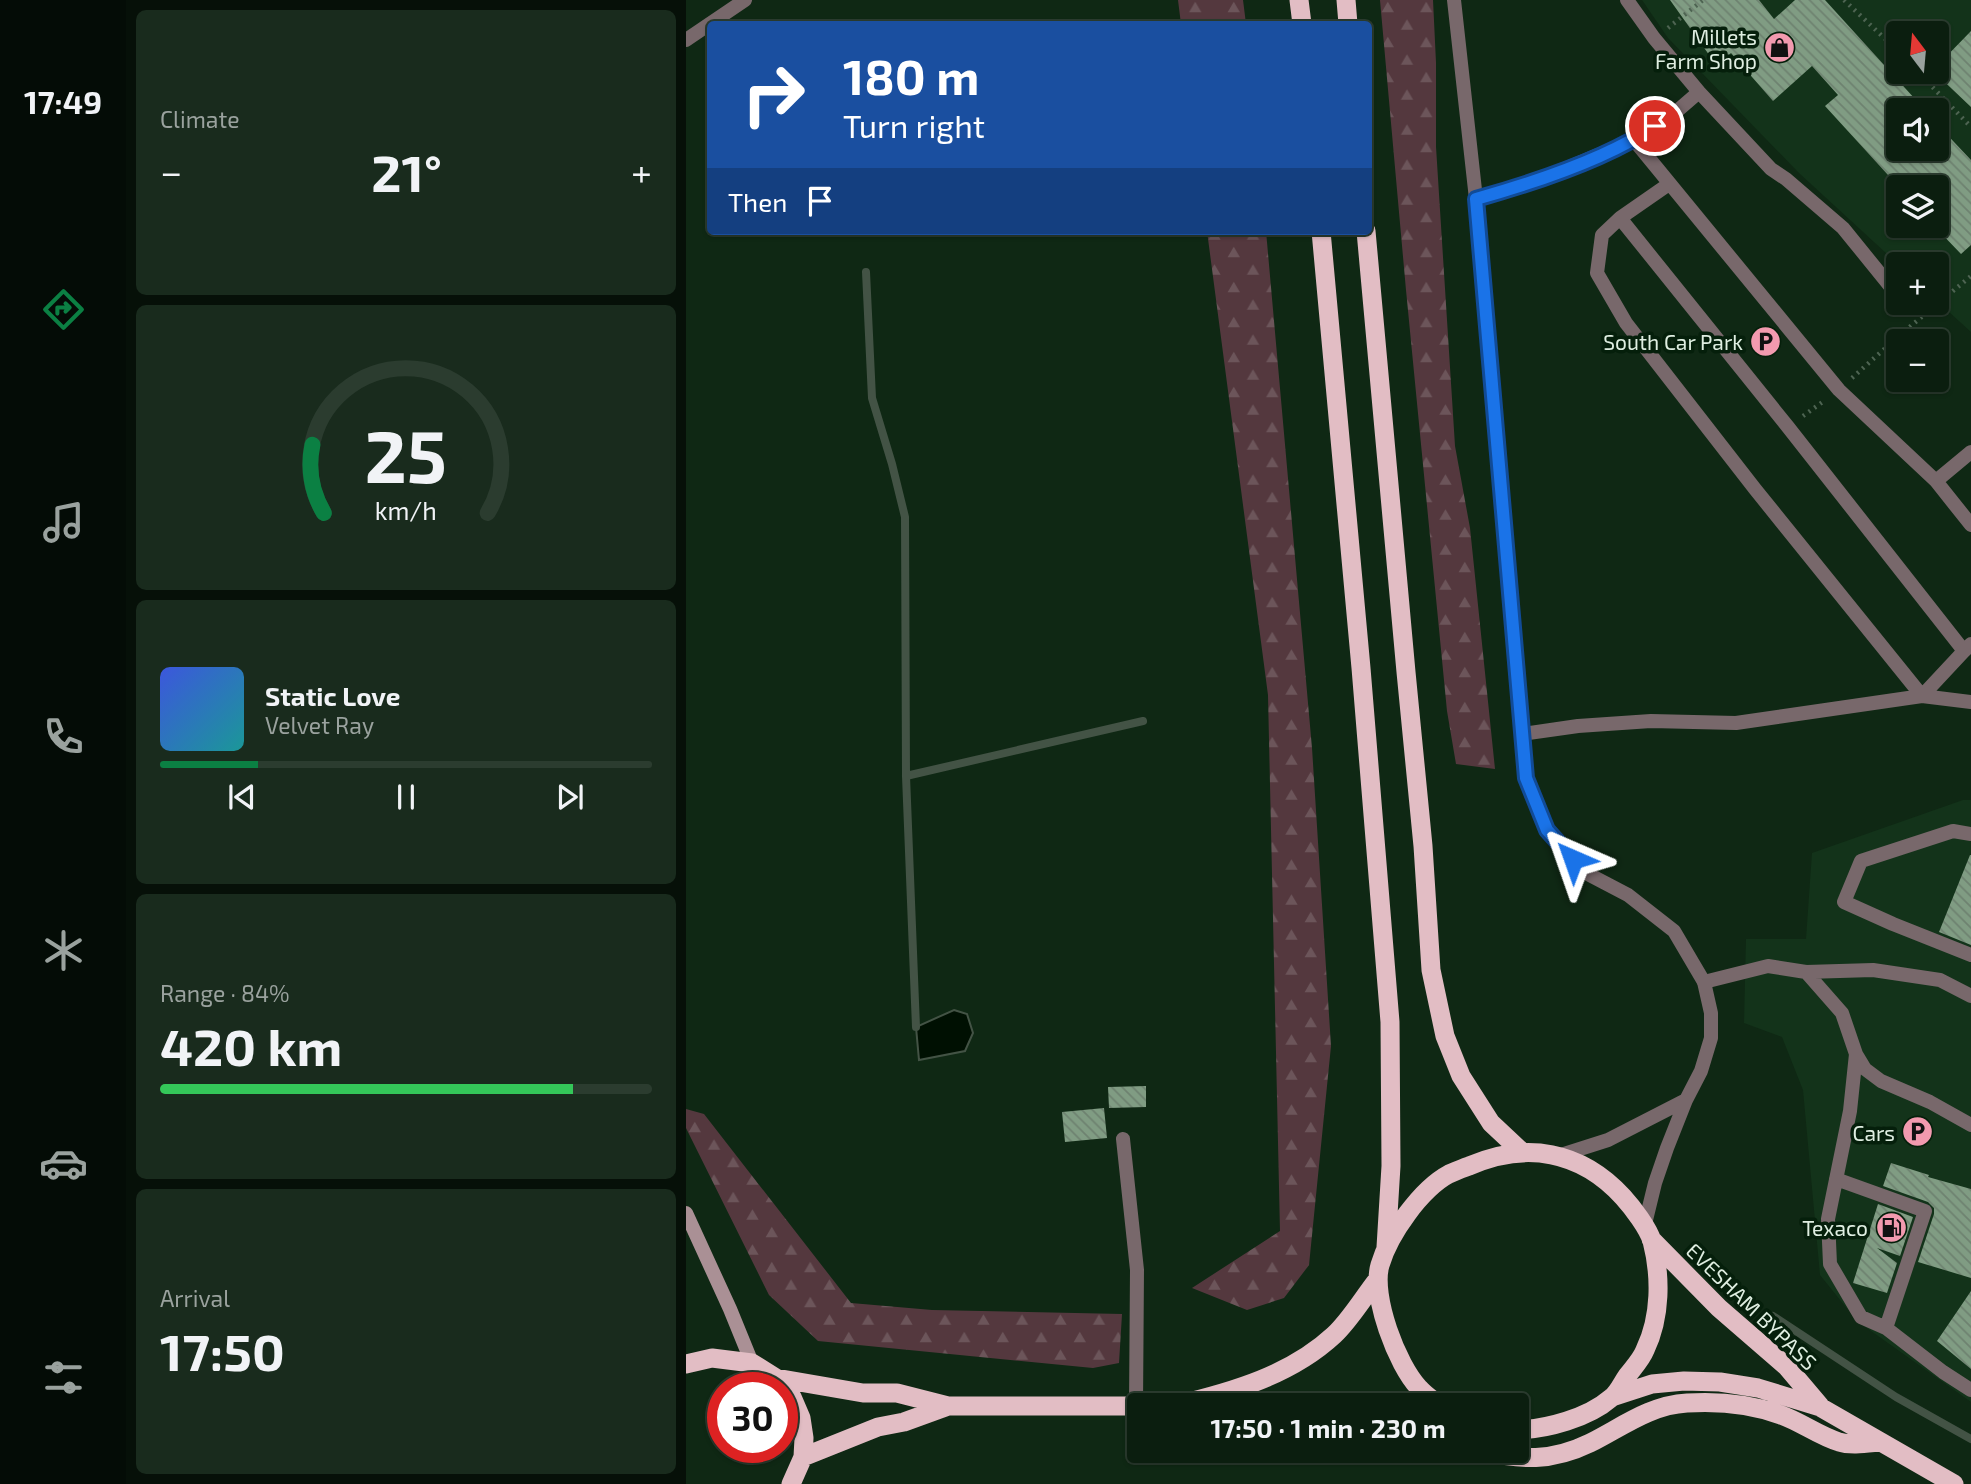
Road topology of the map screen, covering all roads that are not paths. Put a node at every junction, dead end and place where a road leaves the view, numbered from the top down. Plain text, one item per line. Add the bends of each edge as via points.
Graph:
1 (745, 0) edge
2 (1299, 0) edge
3 (1346, 0) edge
4 (1454, 0) edge
5 (1627, 0) edge
6 (714, 21) edge
7 (1302, 21) edge
8 (1348, 21) edge
9 (707, 26) edge
10 (686, 40) edge
11 (1699, 92) junction
12 (1634, 141) junction
13 (1670, 184) junction
14 (1476, 199) junction
15 (1620, 218) junction
16 (1321, 235) edge
17 (1366, 235) edge
18 (1886, 282) edge
19 (1971, 452) edge
20 (1936, 481) junction
21 (1971, 525) edge
22 (1967, 647) edge
23 (1922, 696) junction
24 (1971, 702) edge
25 (1522, 734) junction
26 (1971, 834) edge
27 (1971, 955) edge
28 (1806, 972) junction
29 (1704, 982) junction
30 (1971, 996) edge
31 (1856, 1054) junction
32 (1686, 1100) junction
33 (1971, 1125) edge
34 (1123, 1139) dead end
35 (1522, 1152) junction
36 (1561, 1155) junction
37 (1836, 1179) junction
38 (686, 1213) edge
39 (1648, 1234) junction
40 (1386, 1247) junction
41 (1377, 1280) junction
42 (1886, 1328) junction
43 (752, 1363) junction
44 (686, 1364) edge
45 (766, 1372) edge
46 (798, 1382) edge
47 (1971, 1390) edge
48 (1138, 1393) edge
49 (1226, 1393) edge
50 (1424, 1393) edge
51 (1612, 1397) junction
52 (1127, 1405) edge
53 (947, 1406) junction
54 (1820, 1407) junction
55 (798, 1411) edge
56 (1529, 1428) edge
57 (1881, 1442) junction
58 (803, 1457) junction
59 (1529, 1459) edge
60 (791, 1484) edge
61 (1954, 1484) edge

1 - 6 street
2 - 7 highway
3 - 8 highway
4 - 14 street
5 - 11 street
9 - 10 street
11 - 12 street
11 - 18 street via 1771,169 1843,228
12 - 13 street
12 - 14 street
13 - 15 street
13 - 20 street via 1839,390
14 - 25 street
15 - 22 street
15 - 23 street via 1602,235 1597,273 1626,323
16 - 40 highway via 1390,1022 1391,1166
17 - 35 highway via 1431,970 1444,1036 1461,1076 1491,1123
19 - 20 street
20 - 21 street
22 - 23 street
23 - 24 street
23 - 25 street via 1736,723 1651,721
25 - 29 street via 1526,778 1547,830 1586,873 1628,895 1674,931
26 - 27 street via 1953,831 1861,860 1844,902
28 - 29 street via 1768,966
28 - 30 street via 1872,970 1940,980
28 - 31 street via 1842,1013
29 - 32 street via 1711,1038
31 - 33 street via 1865,1069 1881,1081
31 - 37 street
32 - 36 street via 1608,1140
32 - 39 street via 1655,1183
34 - 48 street via 1137,1270
35 - 36 highway
35 - 40 highway via 1447,1175 1418,1201
36 - 39 highway via 1597,1172 1635,1210
37 - 42 street via 1828,1219 1830,1264 1861,1317
37 - 42 street via 1926,1211
38 - 43 main road
39 - 51 highway via 1659,1288 1655,1320 1645,1350
39 - 54 highway, EVESHAM BYPASS via 1719,1308 1787,1367
40 - 41 highway
41 - 49 highway via 1335,1334 1306,1358
41 - 50 highway via 1397,1355
42 - 47 street
43 - 44 highway via 712,1358
43 - 45 highway
46 - 53 highway via 897,1393
51 - 54 highway, EVESHAM BYPASS via 1652,1384 1720,1382
51 - 56 highway via 1577,1417
52 - 53 highway
53 - 58 highway
54 - 57 highway, EVESHAM BYPASS
55 - 58 highway
57 - 59 highway via 1841,1443 1782,1415 1747,1405 1684,1403 1653,1410 1562,1454
57 - 61 highway, EVESHAM BYPASS
58 - 60 highway

